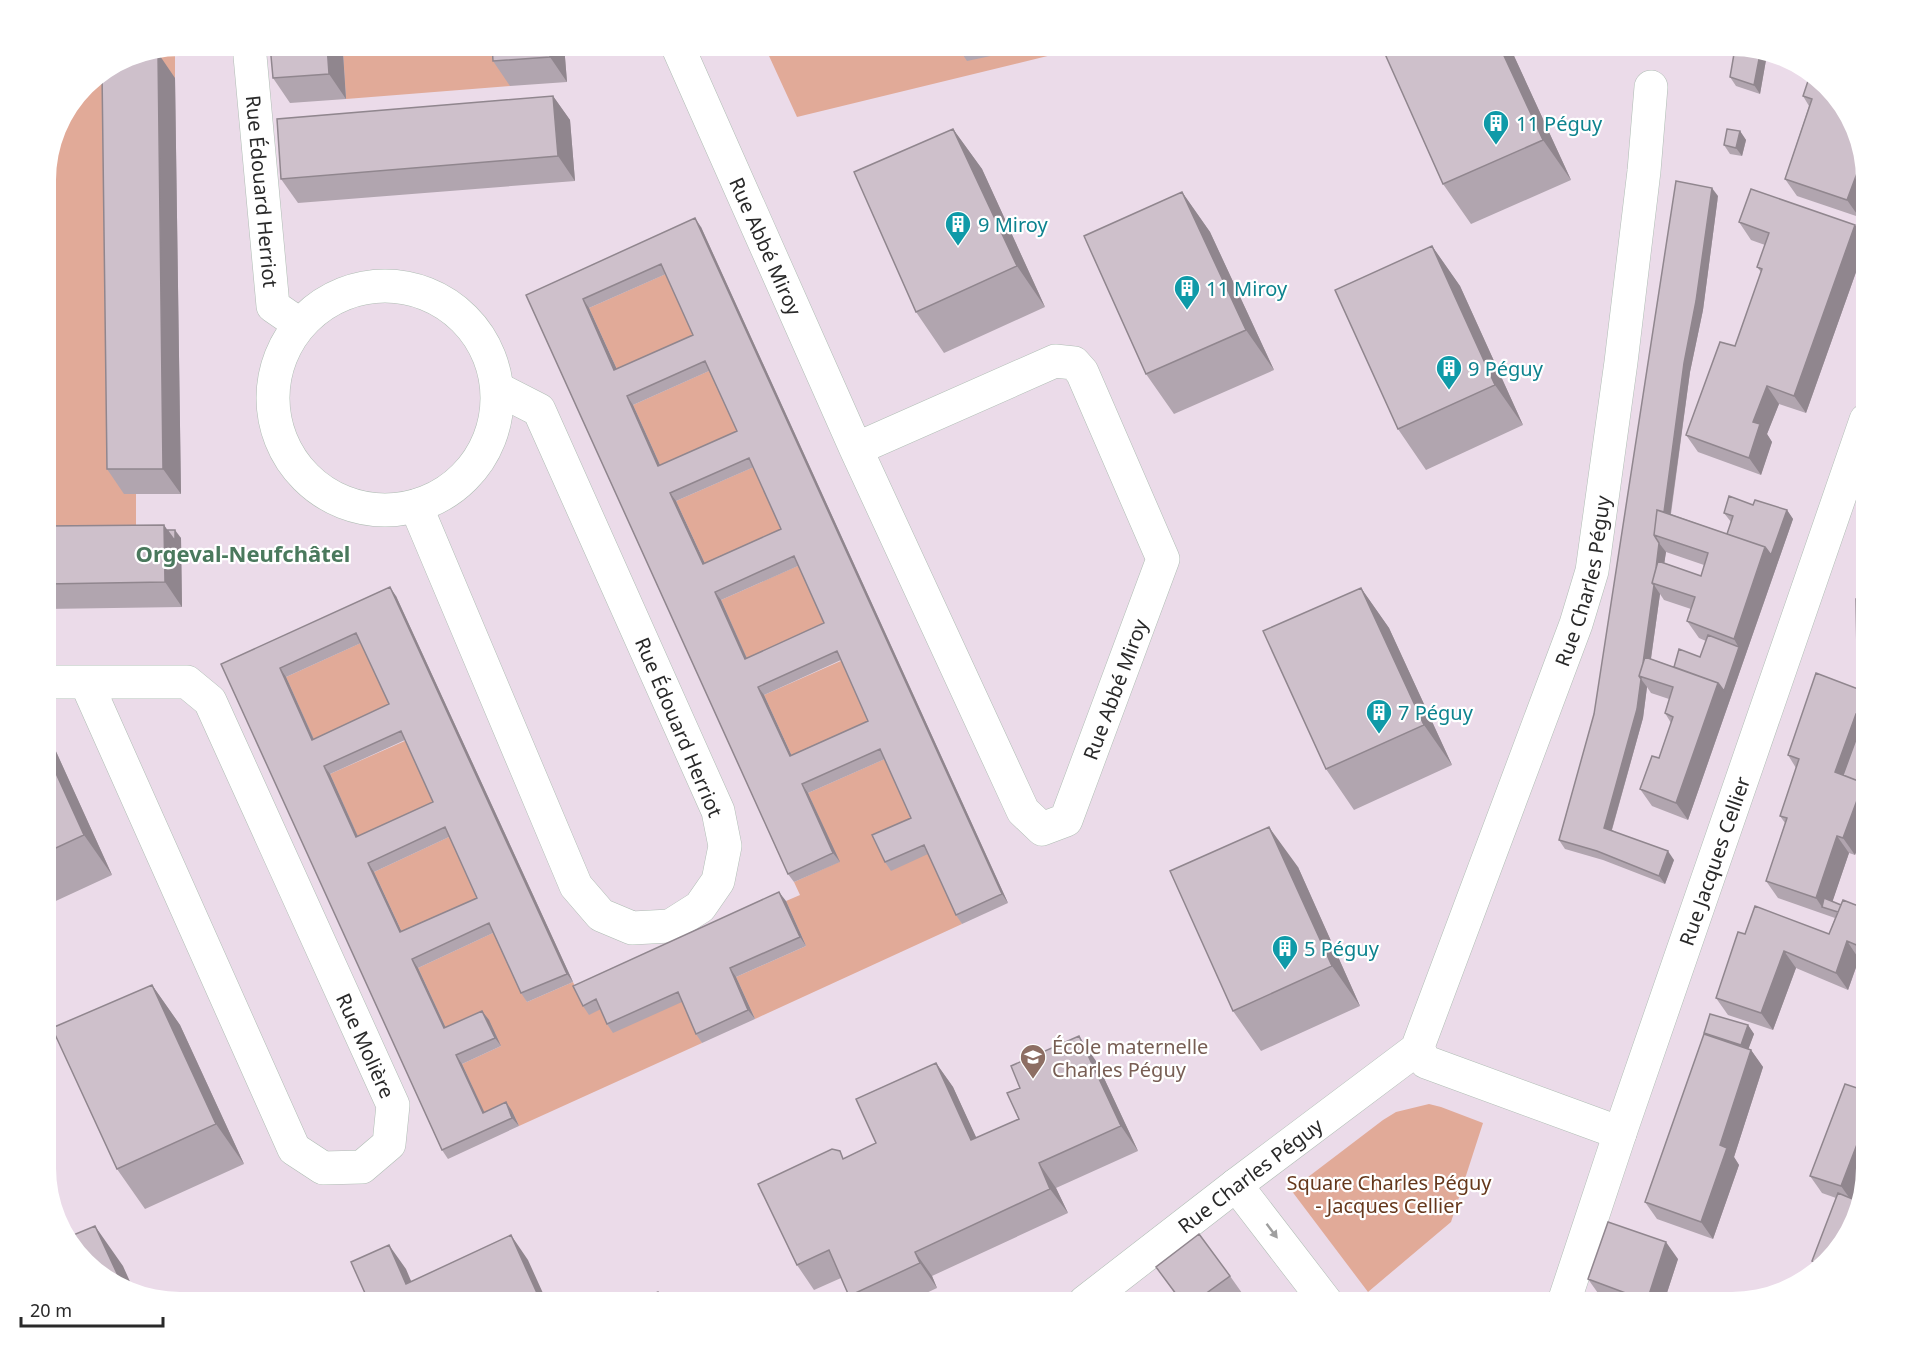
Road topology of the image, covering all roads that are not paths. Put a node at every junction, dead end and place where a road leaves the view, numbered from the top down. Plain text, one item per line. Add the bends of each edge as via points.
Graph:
1 (250, 56) edge
2 (682, 56) edge
3 (1651, 87) dead end
4 (299, 324) junction
5 (498, 390) junction
6 (856, 449) junction
7 (1856, 449) edge
8 (416, 506) junction
9 (56, 682) edge
10 (86, 682) junction
11 (1417, 1049) junction
12 (1620, 1133) junction
13 (1236, 1185) junction
14 (1097, 1292) edge
15 (1318, 1292) edge
16 (1567, 1292) edge

1 - 4 street, Rue Édouard Herriot via 273,306
2 - 6 street, Rue Abbé Miroy
3 - 11 street, Rue Charles Péguy via 1621,362 1592,571 1576,624
4 - 5 street via 329,301 364,287 402,287 438,299 468,321 488,353
4 - 8 street via 280,358 272,396 278,434 297,468 326,493 354,506 385,511
5 - 8 street via 494,428 478,463 450,489
5 - 8 street, Rue Édouard Herriot via 539,410 718,811 725,846 718,881 700,907 670,926 632,928 601,915 576,886
6 - 6 street, Rue Abbé Miroy via 1023,811 1042,829 1066,820 1163,559 1082,372 1074,363 1055,361
7 - 12 street, Rue Jacques Cellier
9 - 10 street, Rue Molière
10 - 10 street, Rue Molière via 188,682 210,701 393,1105 389,1144 362,1167 323,1168 294,1149
11 - 12 street via 1426,1062
11 - 13 street, Rue Charles Péguy
12 - 16 street, Rue Jacques Cellier
13 - 14 street, Rue Charles Péguy
13 -> 15 street

